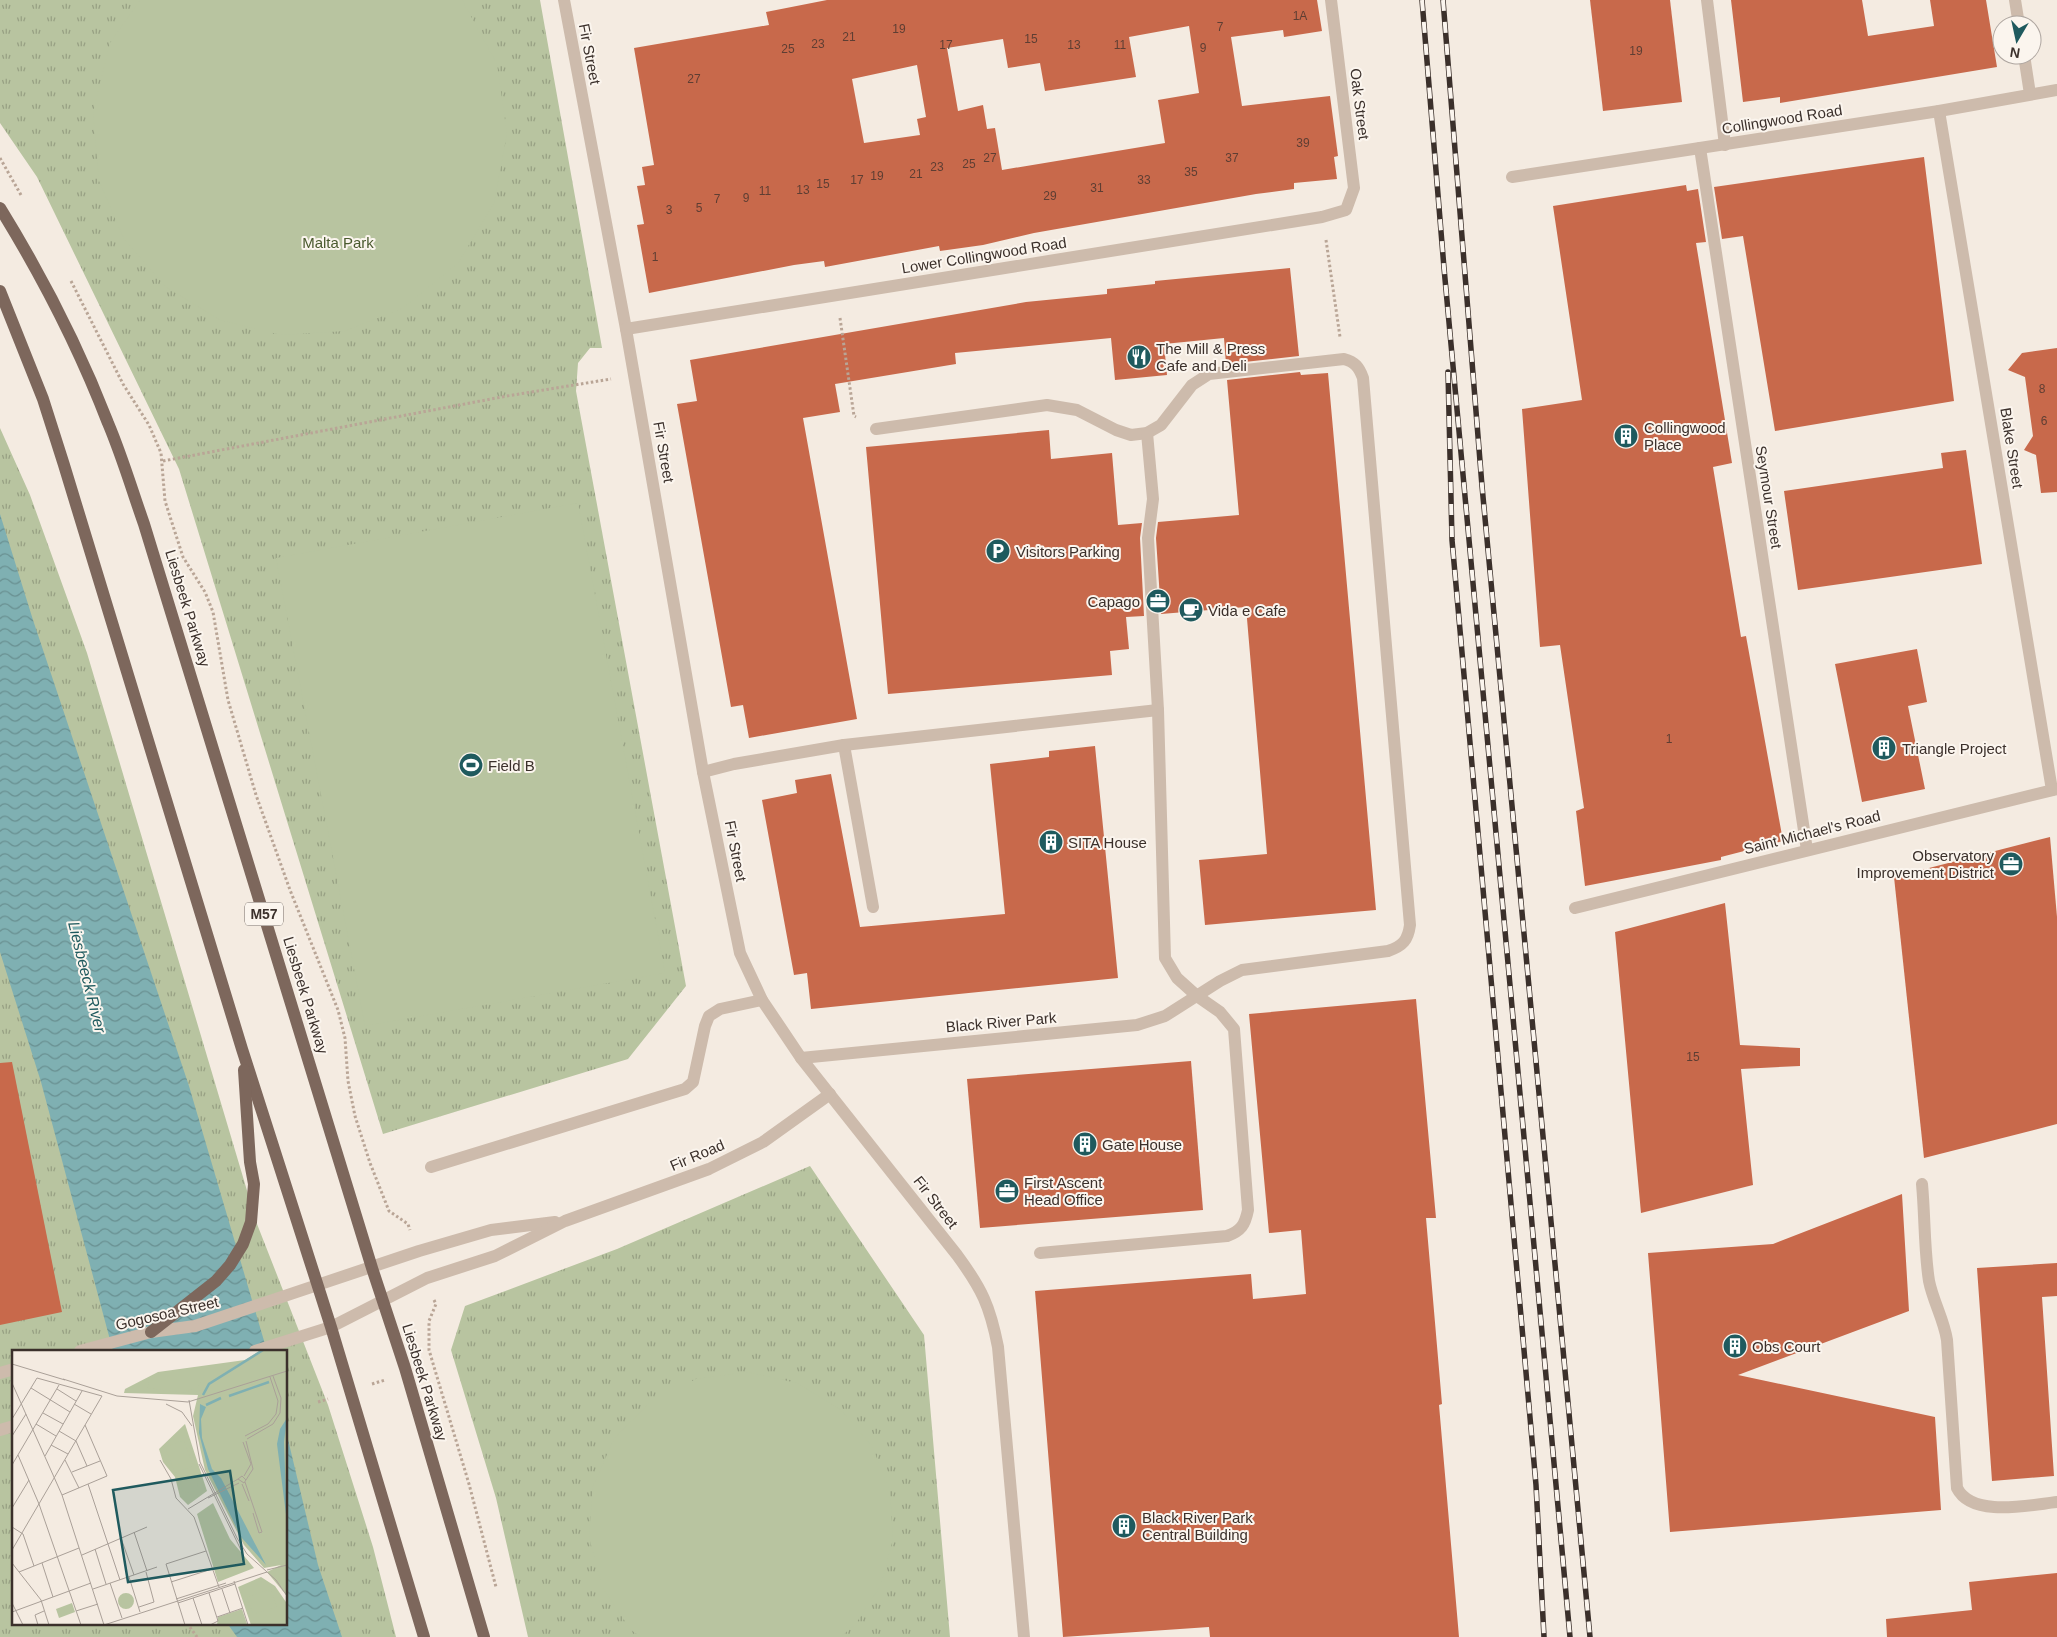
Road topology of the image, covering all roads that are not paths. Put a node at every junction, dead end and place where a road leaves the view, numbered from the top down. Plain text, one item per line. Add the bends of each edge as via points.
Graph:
1 (566, 0) edge
2 (1331, 0) edge
3 (1707, 0) edge
4 (2015, 0) edge
5 (2017, 15) edge
6 (2026, 65) edge
7 (2057, 90) edge
8 (2030, 94) junction
9 (1939, 111) junction
10 (1725, 144) junction
11 (1700, 148) junction
12 (1512, 177) dead end
13 (0, 208) edge
14 (1346, 210) joint
15 (0, 291) edge
16 (626, 329) junction
17 (876, 429) road end
18 (1147, 433) junction
19 (1158, 710) junction
20 (844, 745) junction
21 (703, 772) junction
22 (2054, 789) edge
23 (1806, 850) junction
24 (873, 906) dead end
25 (1575, 908) dead end
26 (1197, 996) junction
27 (762, 1000) junction
28 (242, 1049) junction
29 (801, 1058) junction
30 (830, 1094) junction
31 (431, 1167) dead end
32 (1922, 1184) dead end
33 (565, 1221) junction
34 (1040, 1253) dead end
35 (372, 1268) junction
36 (318, 1286) junction
37 (383, 1300) junction
38 (331, 1327) junction
39 (151, 1332) junction
40 (84, 1350) edge
41 (258, 1350) edge
42 (2057, 1502) edge
43 (424, 1637) edge
44 (484, 1637) edge
45 (1024, 1637) edge

1 - 16 street, Fir Street
2 - 14 street, Oak Street via 1354,188
3 - 10 street
4 - 5 street
6 - 8 street
7 - 8 street, Collingwood Road
8 - 9 street, Collingwood Road
9 - 10 street, Collingwood Road
9 - 22 street, Blake Street
10 - 11 street, Collingwood Road
11 - 12 street, Collingwood Road
11 - 23 street, Seymour Street
13 - 35 main road, Liesbeek Parkway / M57 via 64,322 109,423 162,579
14 - 16 street, Lower Collingwood Road via 1322,217
15 - 28 main road via 43,399 64,464
16 - 21 street, Fir Street
17 - 18 street via 1047,406 1076,410 1131,435
18 - 19 street via 1153,499 1148,538
18 - 26 street, Black River Park via 1161,424 1192,385 1209,374 1344,359 1360,368 1363,378 1409,916 1408,938 1400,947 1388,951 1242,970
19 - 20 street
19 - 26 street via 1165,958 1177,978
20 - 21 street
20 - 24 street
21 - 27 street, Fir Street via 740,953
22 - 23 street, Saint Michael's Road
23 - 25 street, Saint Michael's Road
26 - 29 street, Black River Park via 1164,1016 1138,1026
26 - 34 street via 1220,1012 1234,1029 1248,1210 1246,1222 1238,1232 1227,1236
27 - 29 street, Fir Street
27 - 31 street via 720,1009 710,1016 693,1082 685,1090
28 - 36 main road
28 - 39 main road via 254,1184 251,1222 243,1244 216,1281
29 - 30 street, Fir Street
30 - 33 street, Fir Road via 763,1142 718,1165
30 - 45 street, Fir Street via 967,1269 992,1315 998,1347
32 - 42 street via 1929,1278 1947,1340 1957,1488 1961,1496 1975,1505 2004,1507
33 - 35 street, Fir Road via 491,1230
33 - 37 street, Fir Road via 495,1256 428,1278
35 - 36 street, Fir Road
35 - 37 main road, Liesbeek Parkway / M57
36 - 38 main road
36 - 39 street, Gogosoa Street via 194,1326
37 - 38 street, Fir Road
37 - 44 main road, Liesbeek Parkway / M57
38 - 41 street
38 - 43 main road
39 - 40 street, Gogosoa Street

